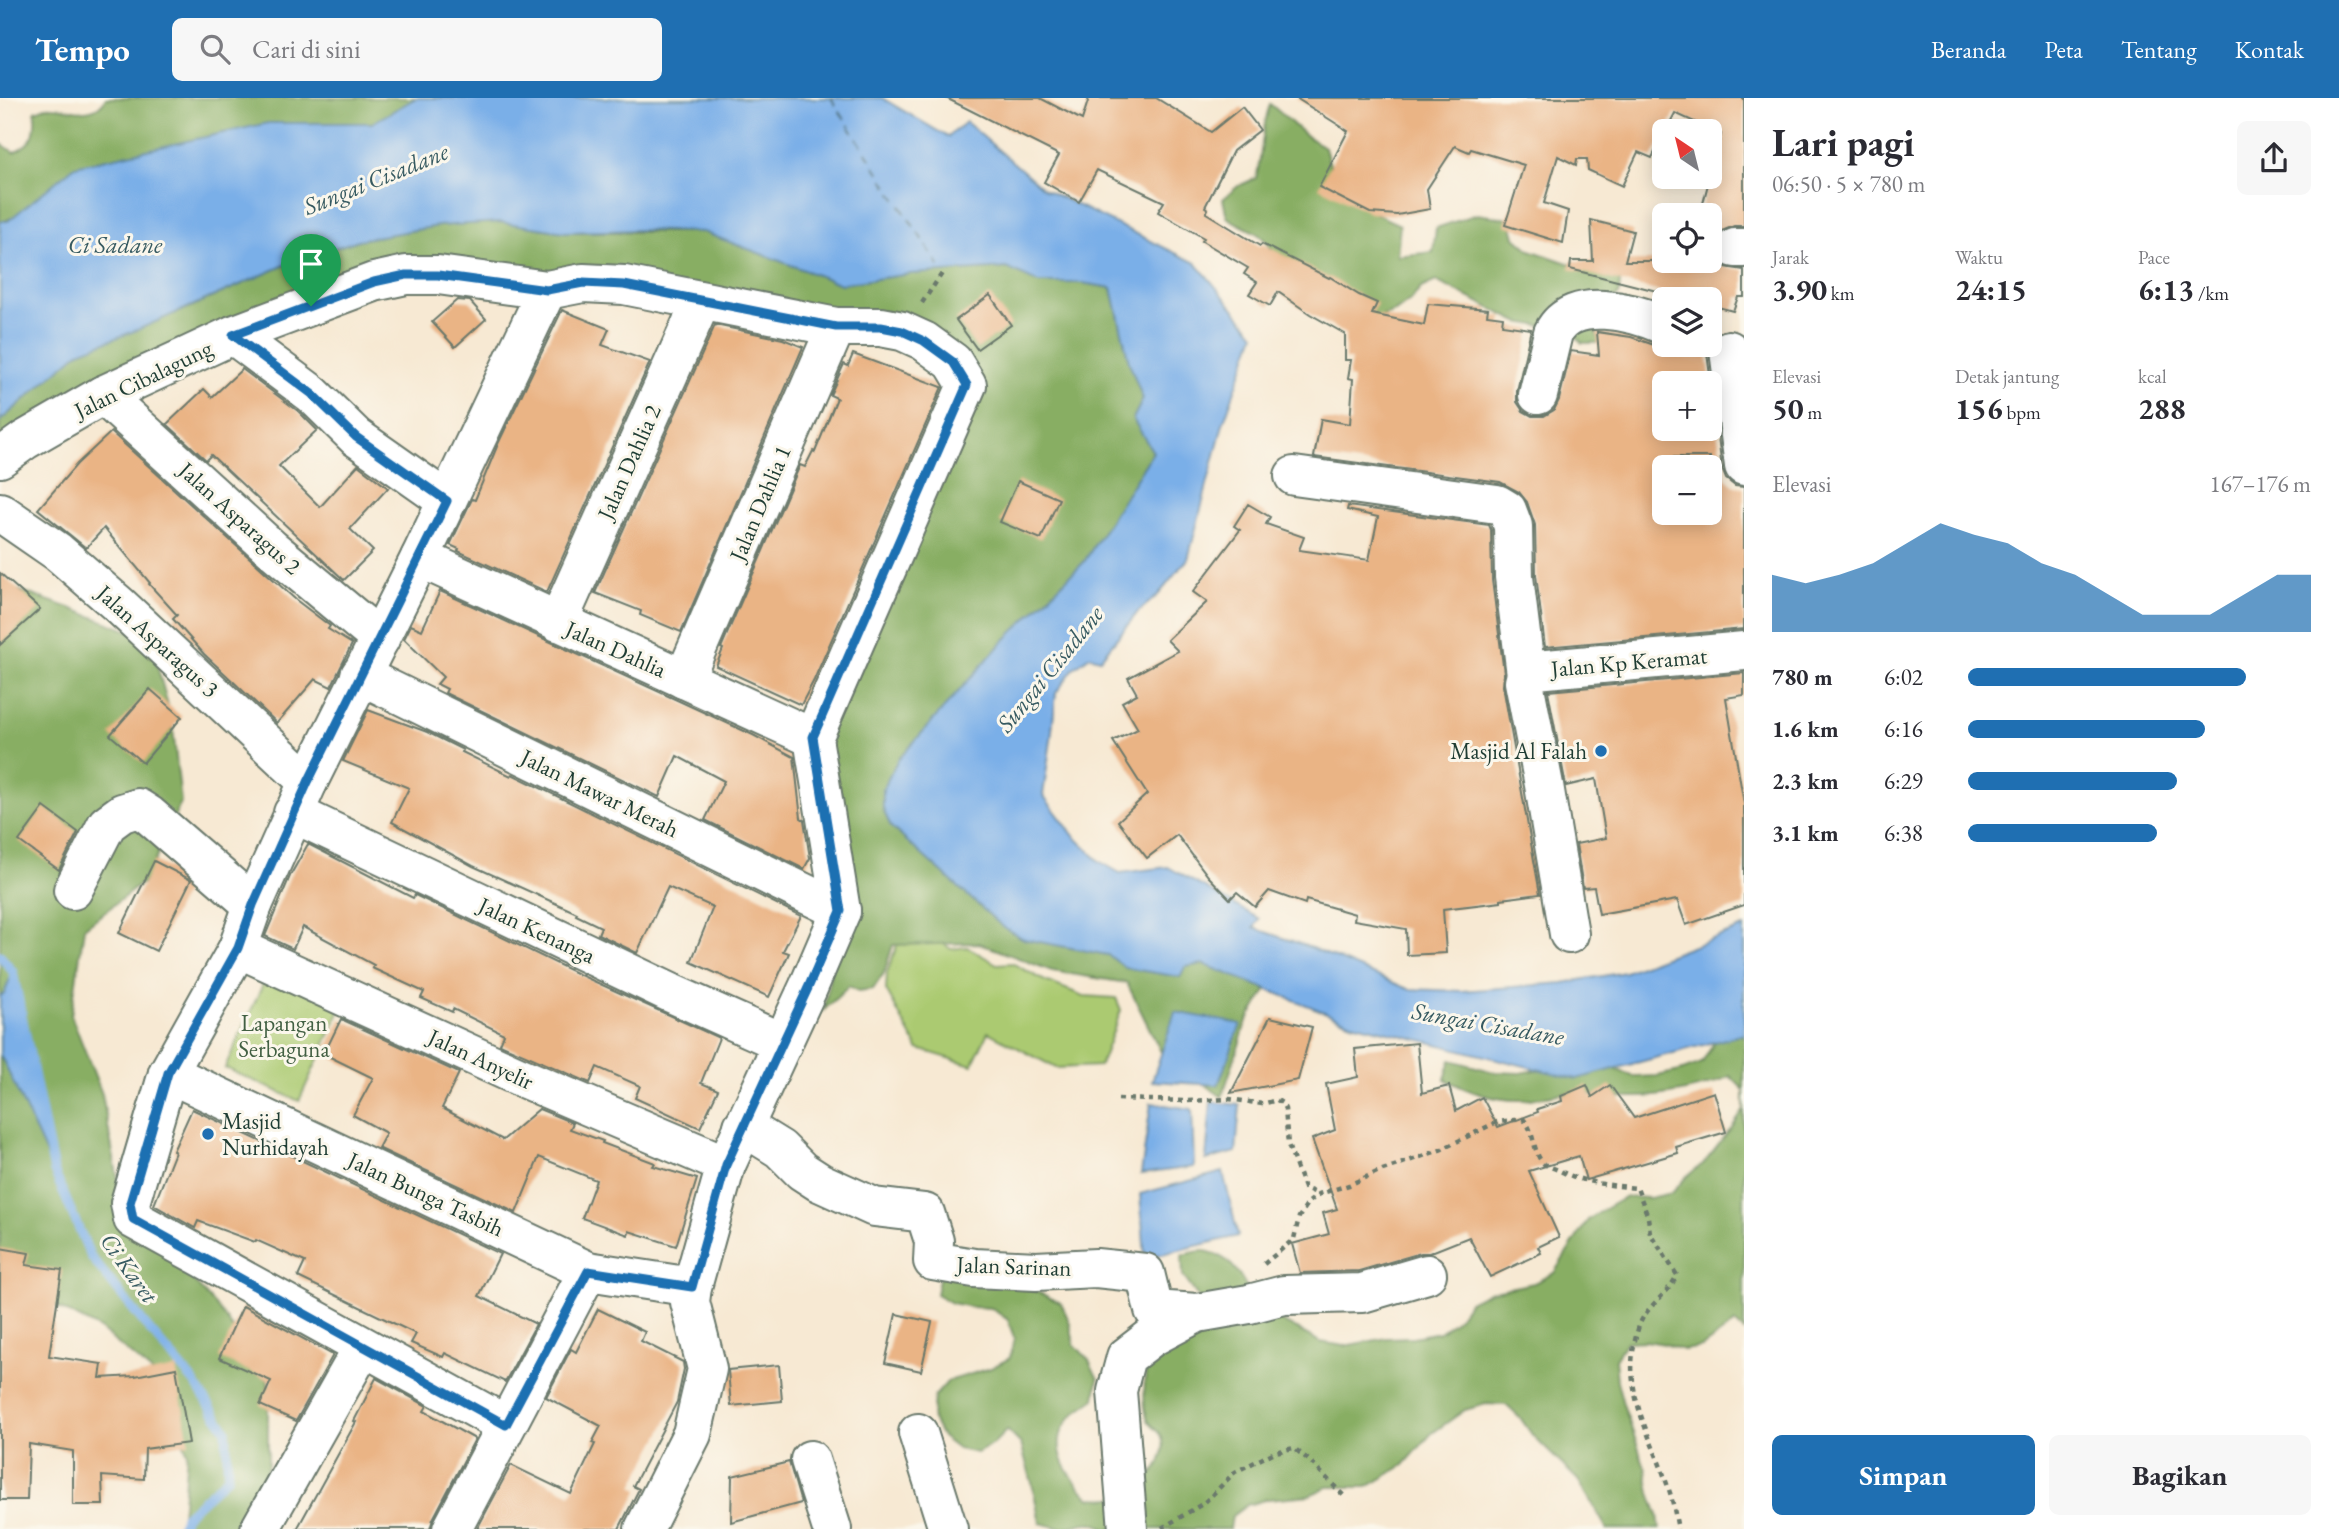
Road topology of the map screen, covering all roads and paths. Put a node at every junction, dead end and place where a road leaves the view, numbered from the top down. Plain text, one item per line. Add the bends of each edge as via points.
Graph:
1 (547, 290) junction
2 (701, 302) junction
3 (1652, 320) edge
4 (836, 327) junction
5 (233, 335) junction
6 (1728, 348) edge
7 (103, 395) junction
8 (1538, 395) dead end
9 (1739, 401) edge
10 (0, 458) edge
11 (1744, 466) edge
12 (1294, 476) dead end
13 (447, 501) junction
14 (0, 512) edge
15 (420, 558) junction
16 (558, 622) junction
17 (380, 639) junction
18 (1744, 651) edge
19 (360, 675) junction
20 (1526, 675) junction
21 (684, 680) junction
22 (813, 737) junction
23 (301, 798) junction
24 (73, 890) dead end
25 (253, 905) junction
26 (841, 911) junction
27 (1569, 934) dead end
28 (238, 948) junction
29 (783, 1043) junction
30 (168, 1073) junction
31 (1118, 1099) dead end
32 (743, 1126) junction
33 (726, 1165) junction
34 (1319, 1194) junction
35 (588, 1271) junction
36 (1427, 1274) dead end
37 (692, 1287) junction
38 (1218, 1309) junction
39 (363, 1347) junction
40 (506, 1425) junction
41 (918, 1433) dead end
42 (810, 1460) dead end
43 (1344, 1496) dead end
44 (260, 1529) edge
45 (452, 1529) edge
46 (644, 1529) edge
47 (832, 1529) edge
48 (948, 1529) edge
49 (1128, 1529) edge
50 (1160, 1529) edge
51 (1678, 1529) edge

1 - 2 street, Jalan Cibalagung via 583,283 624,285
1 - 5 street, Jalan Cibalagung via 406,275 374,282
1 - 13 street
2 - 4 street, Jalan Cibalagung
2 - 16 street, Jalan Dahlia 2
3 - 8 street via 1624,312 1582,310 1557,326
4 - 21 street, Jalan Dahlia 1
4 - 22 street, Jalan Cibalagung via 902,331 953,362 967,385
5 - 7 street, Jalan Cibalagung
5 - 13 street via 312,394 356,437
6 - 9 street
7 - 10 street, Jalan Cibalagung
7 - 17 street, Jalan Asparagus 2 via 272,549
9 - 11 street
12 - 20 street via 1507,510 1513,526
13 - 15 street
14 - 23 street, Jalan Asparagus 3 via 58,552 120,605
15 - 16 street, Jalan Dahlia
15 - 17 street
16 - 21 street, Jalan Dahlia
17 - 19 street
18 - 20 street, Jalan Kp Keramat via 1536,670
19 - 23 street
19 - 26 street, Jalan Mawar Merah
20 - 27 street, Jalan Kp Keramat
21 - 22 street, Jalan Dahlia
22 - 26 street
23 - 25 street
23 - 29 street, Jalan Kenanga via 647,982
24 - 25 street via 107,824 138,808
25 - 28 street
26 - 29 street
28 - 30 street
28 - 33 street, Jalan Anyelir
29 - 32 street
30 - 35 street, Jalan Bunga Tasbih
30 - 39 street via 130,1203 133,1219
31 - 34 path via 1229,1098 1262,1104 1277,1100 1285,1109 1288,1144 1304,1188
32 - 33 street
32 - 38 street, Jalan Sarinan via 819,1182 874,1207 926,1213 934,1241 933,1261 974,1268 1096,1268 1145,1273 1154,1310
33 - 37 street
34 - 38 path via 1298,1216 1294,1239 1242,1280
34 - 51 path via 1440,1150 1497,1122 1523,1119 1543,1163 1591,1183 1637,1188 1650,1233 1677,1275 1671,1288 1646,1311 1631,1370 1633,1395 1669,1487
35 - 37 street, Jalan Bunga Tasbih
35 - 40 street
36 - 38 street via 1362,1293 1284,1295
37 - 46 street via 690,1302 707,1369 692,1434
38 - 49 street via 1152,1336 1126,1357 1117,1391
39 - 40 street
39 - 44 street
40 - 45 street
41 - 48 street
42 - 47 street
43 - 50 path via 1294,1448 1235,1472 1204,1503

